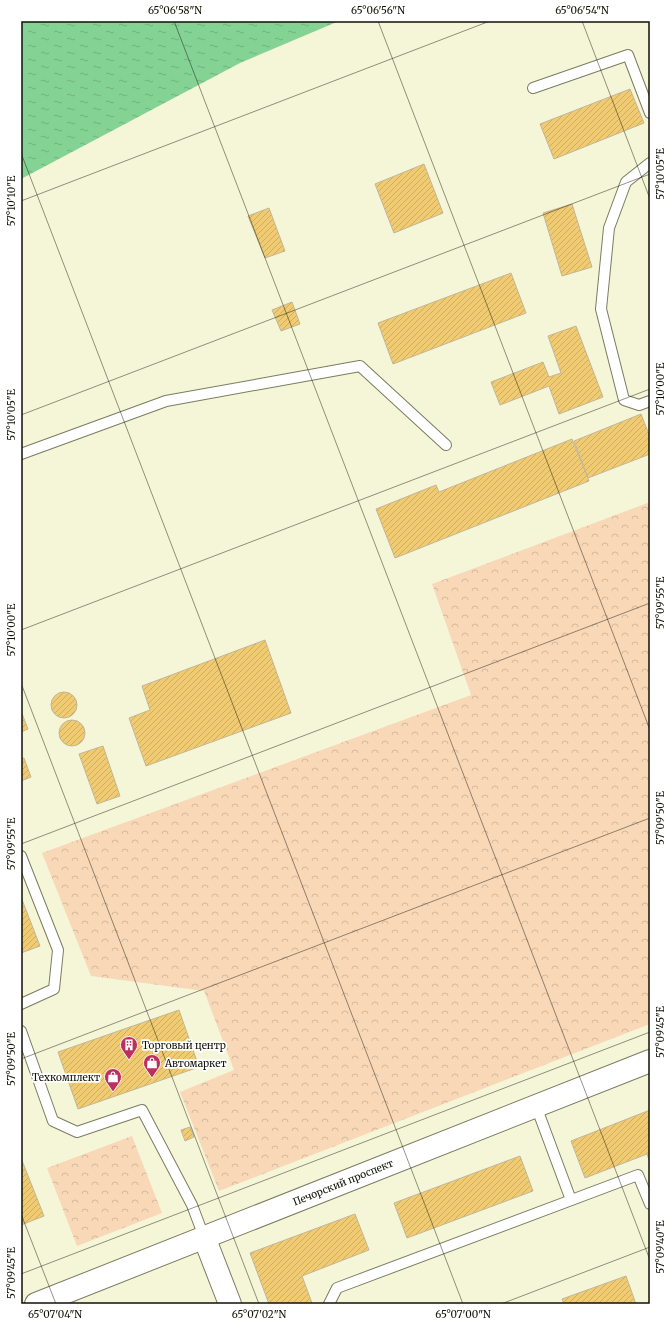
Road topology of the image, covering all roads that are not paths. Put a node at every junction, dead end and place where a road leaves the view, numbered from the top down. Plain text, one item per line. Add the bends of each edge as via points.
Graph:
1 (533, 88) dead end
2 (650, 113) edge
3 (650, 163) edge
4 (650, 401) edge
5 (446, 445) dead end
6 (21, 454) edge
7 (21, 856) edge
8 (21, 1004) edge
9 (21, 1031) edge
10 (650, 1061) edge
11 (536, 1106) junction
12 (571, 1200) junction
13 (650, 1204) edge
14 (204, 1237) junction
15 (36, 1304) edge
16 (230, 1304) edge
17 (329, 1304) edge

1 - 2 lane via 628,56
3 - 4 lane via 626,182 608,228 601,308 624,400 639,406
5 - 6 lane via 360,366 166,401
7 - 8 lane via 58,950 54,989
9 - 14 lane via 53,1121 77,1132 142,1110 192,1205
10 - 11 main road, Печорский проспект
11 - 12 lane
11 - 14 main road, Печорский проспект
12 - 13 lane via 638,1174
12 - 17 lane via 337,1288
14 - 15 main road, Печорский проспект
14 - 16 main road

